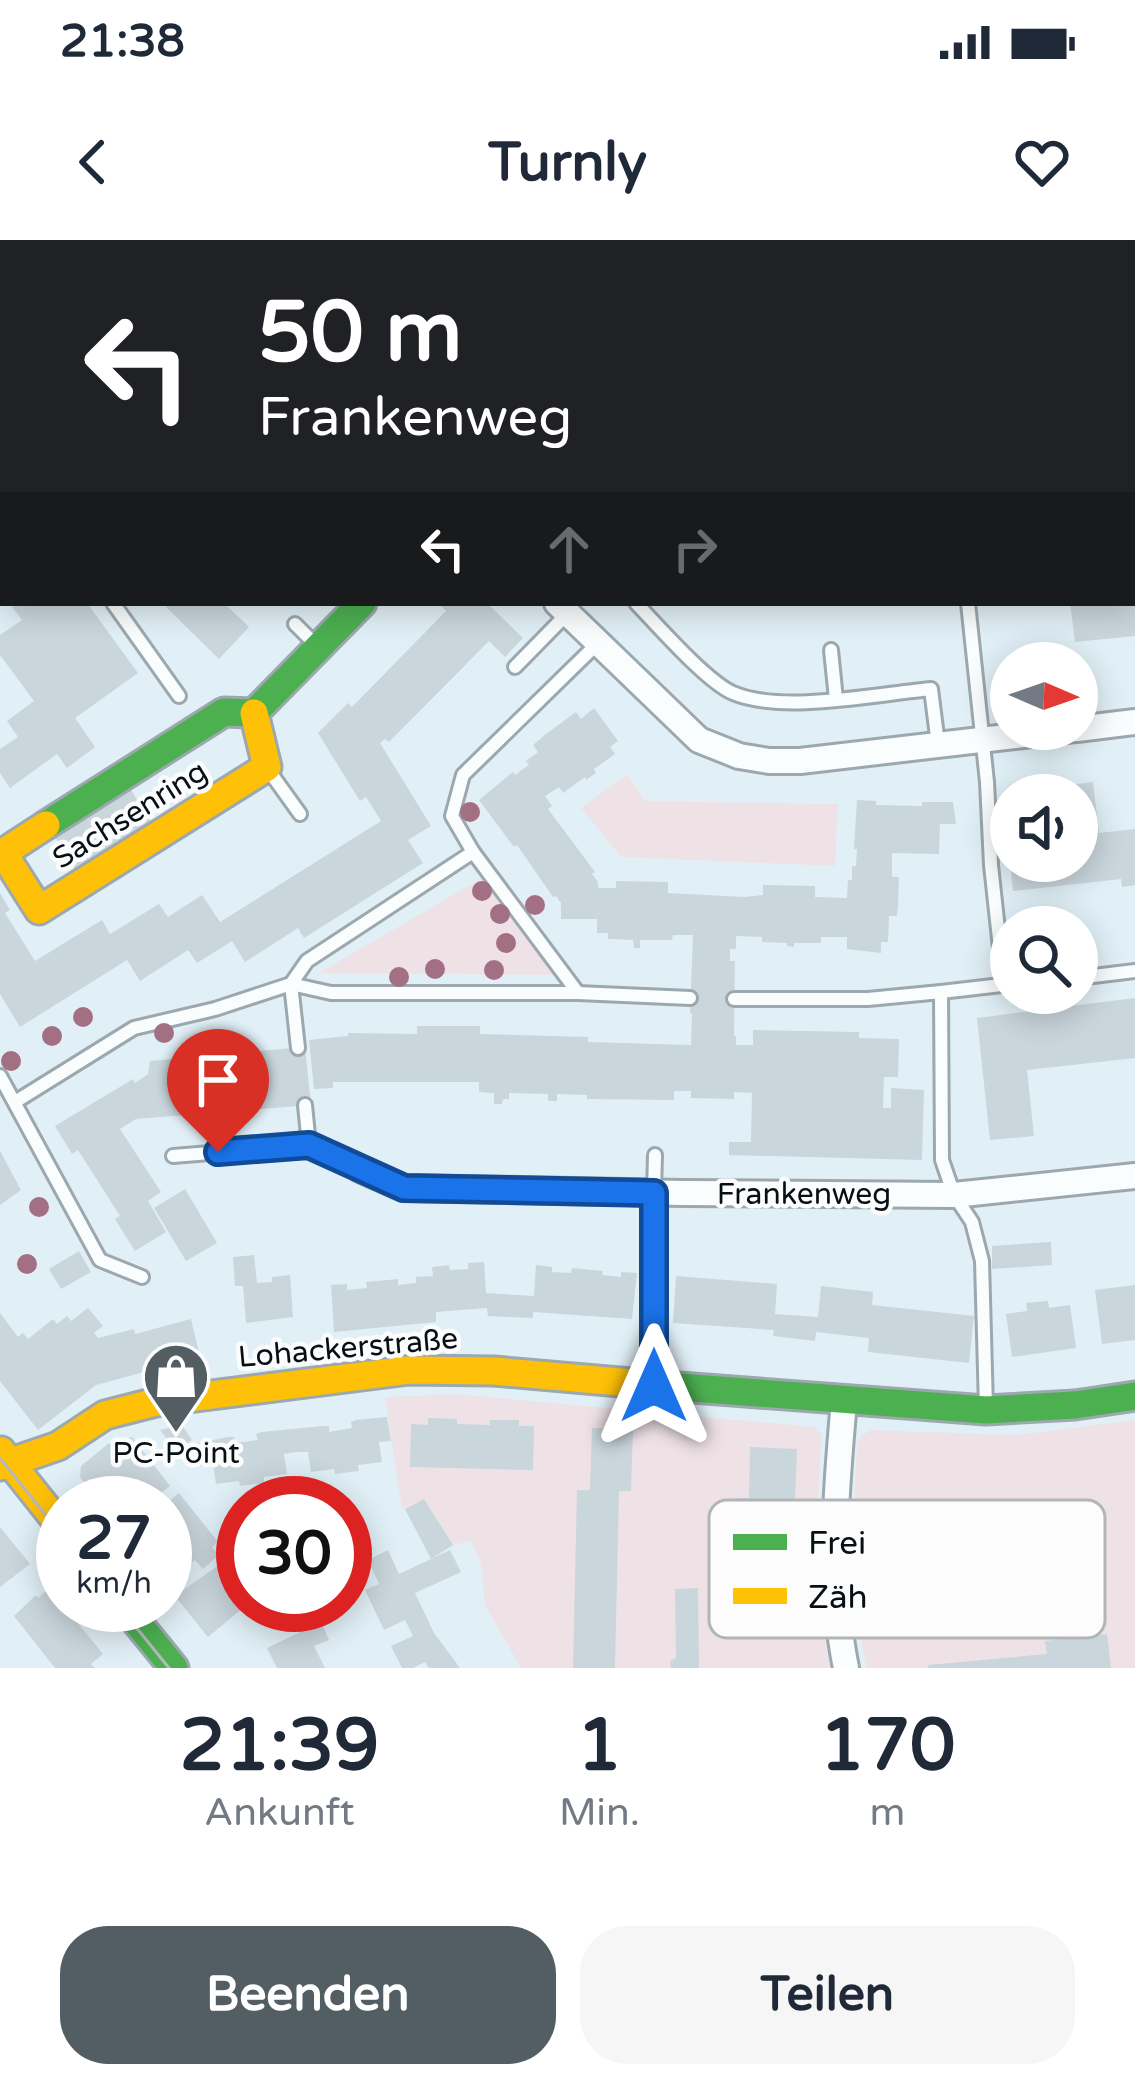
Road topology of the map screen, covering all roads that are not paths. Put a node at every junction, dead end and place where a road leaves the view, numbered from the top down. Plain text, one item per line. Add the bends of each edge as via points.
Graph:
1 (114, 606) edge
2 (359, 606) edge
3 (639, 606) edge
4 (968, 606) edge
5 (562, 608) edge
6 (295, 624) dead end
7 (599, 642) junction
8 (319, 647) junction
9 (831, 650) dead end
10 (515, 667) dead end
11 (179, 696) dead end
12 (836, 699) junction
13 (254, 713) junction
14 (1135, 722) edge
15 (1098, 726) edge
16 (990, 739) edge
17 (980, 740) junction
18 (938, 744) junction
19 (266, 767) junction
20 (300, 814) dead end
21 (473, 853) junction
22 (997, 906) edge
23 (1135, 971) edge
24 (1098, 975) edge
25 (290, 984) junction
26 (990, 986) edge
27 (940, 992) junction
28 (578, 993) junction
29 (690, 998) dead end
30 (734, 999) dead end
31 (298, 1048) dead end
32 (0, 1076) edge
33 (15, 1102) junction
34 (305, 1106) dead end
35 (309, 1145) junction
36 (173, 1156) dead end
37 (655, 1156) dead end
38 (360, 1169) joint
39 (1135, 1176) edge
40 (654, 1193) junction
41 (954, 1196) junction
42 (142, 1277) dead end
43 (654, 1386) junction
44 (1135, 1396) edge
45 (844, 1401) junction
46 (986, 1409) junction
47 (4, 1460) edge
48 (36, 1497) edge
49 (836, 1500) edge
50 (145, 1632) edge
51 (840, 1638) edge
52 (174, 1668) edge
53 (846, 1668) edge

1 - 11 lane
2 - 8 street
3 - 12 lane via 729,692 788,704
4 - 17 lane
5 - 7 street
5 - 10 lane
6 - 8 lane
7 - 18 street via 699,740 739,756 800,761
7 - 21 lane via 464,776 452,816
8 - 13 street
9 - 12 lane
12 - 18 lane via 931,688
13 - 19 street
13 - 19 street, Sachsenring via 224,712 200,725 3,853 38,910
14 - 15 street
16 - 17 street
17 - 18 street
17 - 22 lane
19 - 20 lane
21 - 25 lane via 307,961
21 - 28 lane
23 - 24 lane
25 - 28 lane via 331,993
25 - 31 lane
25 - 33 lane via 134,1028
26 - 27 lane
27 - 30 lane
27 - 41 lane via 942,1160
28 - 29 lane
32 - 33 lane
33 - 42 lane via 100,1260
34 - 35 lane
35 - 36 lane
35 - 38 lane
37 - 40 lane
38 - 40 street, Frankenweg via 404,1188
39 - 41 street, Frankenweg
40 - 41 street, Frankenweg
40 - 43 street
41 - 46 lane via 982,1261
43 - 45 street, Lohackerstraße
43 - 47 street, Lohackerstraße via 409,1370 266,1386 105,1414 58,1446
44 - 46 street, Lohackerstraße
45 - 46 street, Lohackerstraße
45 - 49 street
47 - 48 street
50 - 52 street
51 - 53 street

